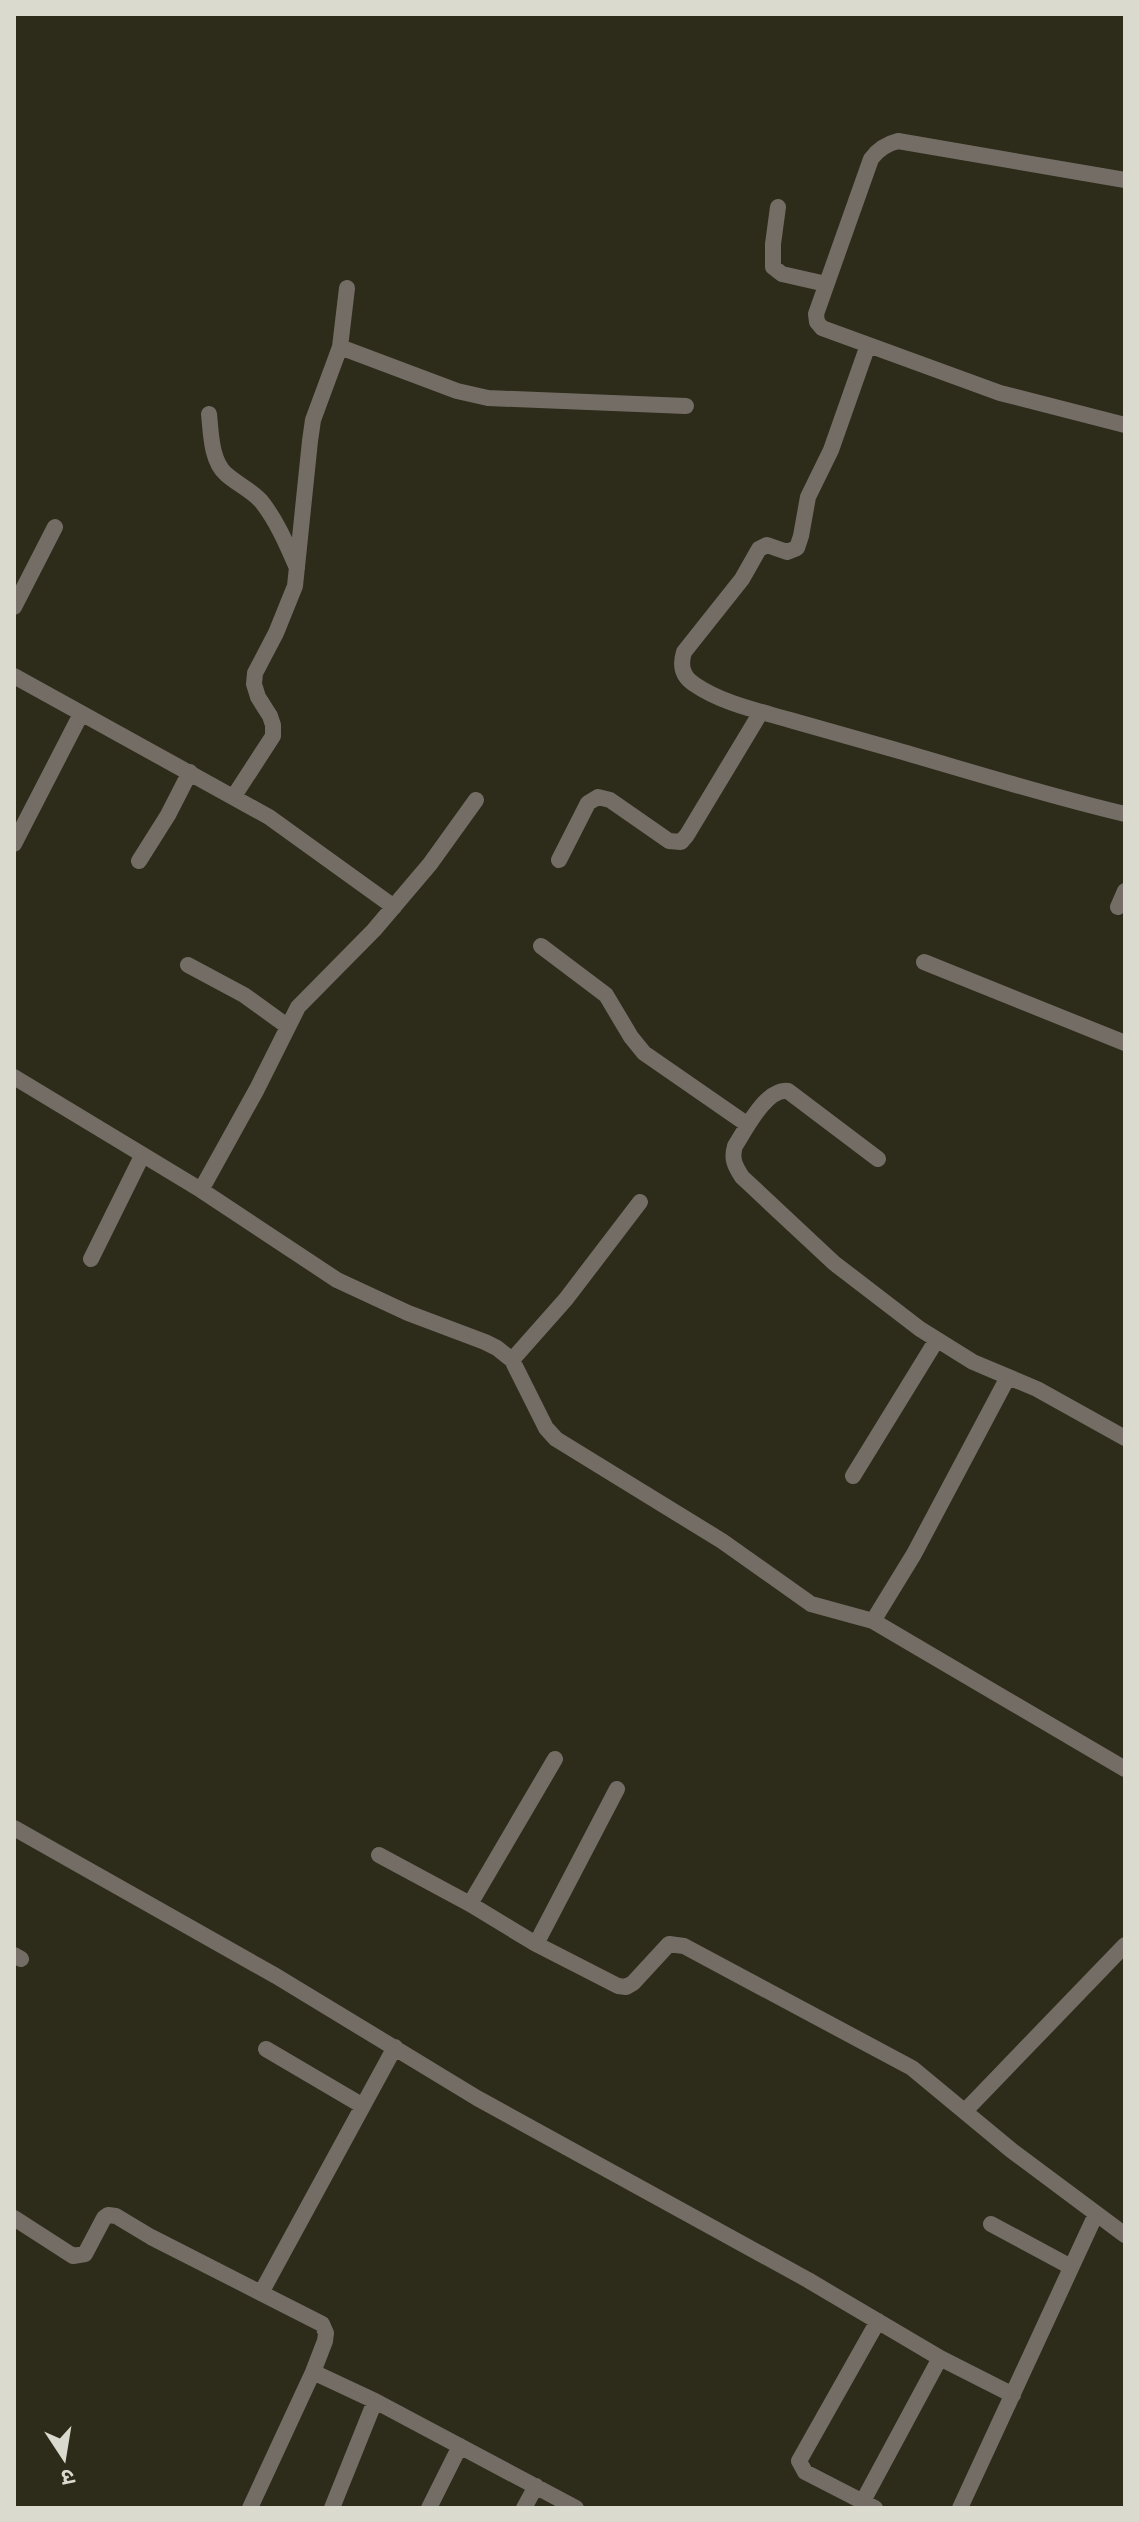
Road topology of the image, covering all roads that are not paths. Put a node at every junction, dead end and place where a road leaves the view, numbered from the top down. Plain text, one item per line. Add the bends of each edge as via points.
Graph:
1 (1125, 180) edge
2 (778, 207) dead end
3 (826, 284) junction
4 (347, 288) dead end
5 (868, 345) junction
6 (340, 347) junction
7 (686, 406) dead end
8 (209, 414) dead end
9 (1125, 425) edge
10 (55, 527) dead end
11 (297, 570) junction
12 (14, 607) edge
13 (14, 676) edge
14 (761, 712) junction
15 (81, 714) junction
16 (190, 772) junction
17 (234, 796) junction
18 (476, 800) dead end
19 (1125, 814) edge
20 (14, 844) edge
21 (559, 860) dead end
22 (139, 861) dead end
23 (394, 907) junction
24 (541, 946) dead end
25 (924, 962) dead end
26 (188, 965) dead end
27 (287, 1026) junction
28 (1125, 1043) edge
29 (14, 1077) edge
30 (748, 1125) junction
31 (142, 1156) junction
32 (878, 1159) dead end
33 (201, 1190) junction
34 (640, 1202) dead end
35 (91, 1259) dead end
36 (936, 1341) junction
37 (512, 1360) junction
38 (1008, 1377) junction
39 (1125, 1438) edge
40 (853, 1476) dead end
41 (873, 1621) junction
42 (555, 1759) dead end
43 (1125, 1769) edge
44 (617, 1789) dead end
45 (16, 1834) edge
46 (379, 1855) dead end
47 (470, 1904) junction
48 (536, 1944) junction
49 (1125, 1945) edge
50 (395, 2047) junction
51 (266, 2049) dead end
52 (363, 2106) junction
53 (965, 2111) junction
54 (1096, 2214) junction
55 (14, 2218) edge
56 (991, 2224) dead end
57 (1125, 2235) edge
58 (1071, 2267) junction
59 (261, 2293) junction
60 (878, 2321) junction
61 (940, 2358) junction
62 (313, 2372) junction
63 (1013, 2395) junction
64 (375, 2401) junction
65 (460, 2446) junction
66 (536, 2486) junction
67 (869, 2504) edge
68 (255, 2506) edge
69 (332, 2508) edge
70 (429, 2508) edge
71 (524, 2508) edge
72 (576, 2508) edge
73 (960, 2508) edge

1 - 3 street via 891,143 871,159
2 - 3 street via 773,267
3 - 5 street via 817,322
4 - 6 street
5 - 9 street via 1011,397
5 - 14 street via 831,450 808,497 797,548 759,549 680,663 694,684
6 - 7 street via 488,398
6 - 11 street via 313,420
8 - 11 street via 221,468 267,510
10 - 12 street
11 - 17 street via 292,596 255,673 273,736
13 - 15 street
14 - 19 street
14 - 21 street via 681,842 669,841 598,797 588,803
15 - 16 street
15 - 20 street
16 - 17 street
16 - 22 street
17 - 23 street
18 - 23 street
23 - 27 street via 298,1007
24 - 30 street via 606,995 644,1053
25 - 28 street
26 - 27 street
27 - 33 street
29 - 31 street
30 - 32 street via 770,1095 788,1091
30 - 36 street via 733,1153 742,1177 834,1263
31 - 33 street
31 - 35 street
33 - 37 street via 337,1280 485,1342
34 - 37 street
36 - 38 street
36 - 40 street
37 - 41 street via 556,1439 722,1541 811,1604
38 - 39 street
38 - 41 street
41 - 43 street
42 - 47 street
44 - 48 street
45 - 50 street
46 - 47 street
47 - 48 street
48 - 53 street via 626,1987 669,1944 684,1946 898,2060
49 - 53 street
50 - 52 street
50 - 60 street via 501,2112
51 - 52 street
52 - 59 street
53 - 54 street
54 - 57 street
54 - 58 street
55 - 59 street via 79,2257 104,2218 112,2215
56 - 58 street
58 - 63 street
59 - 62 street via 322,2324 325,2341
60 - 61 street
60 - 67 street via 799,2461 805,2472
61 - 63 street
61 - 67 street
62 - 64 street
62 - 68 street
63 - 73 street
64 - 65 street
64 - 69 street
65 - 66 street
65 - 70 street
66 - 71 street
66 - 72 street

